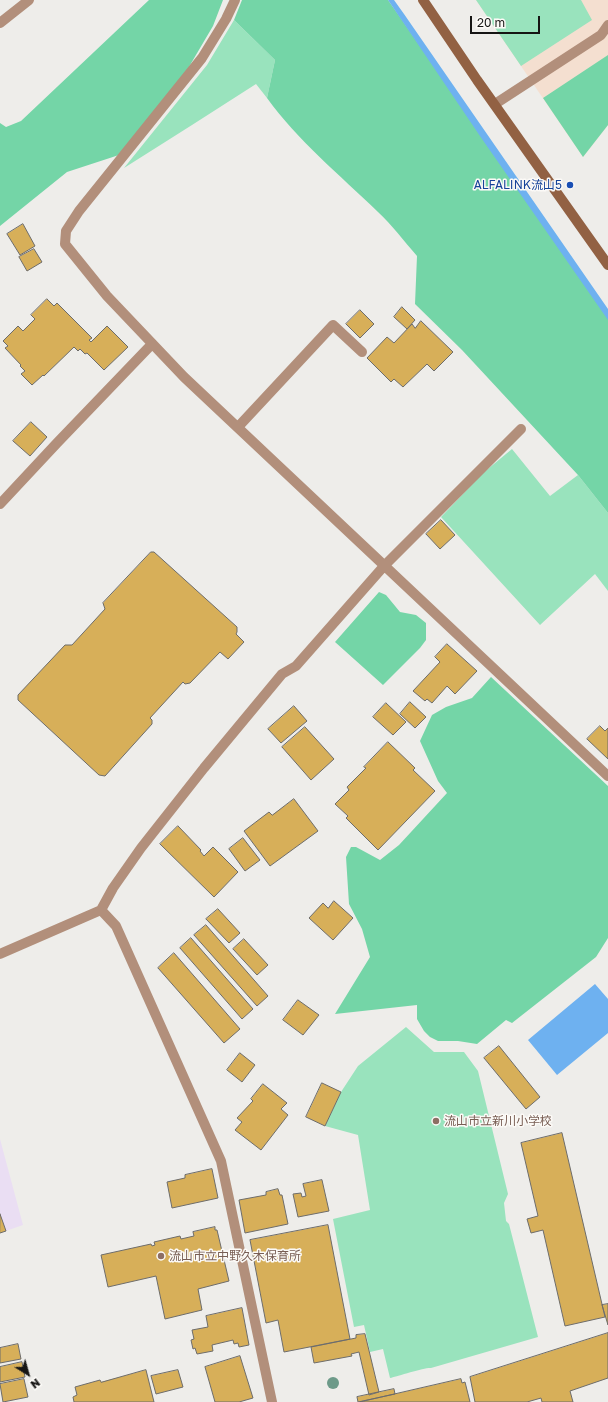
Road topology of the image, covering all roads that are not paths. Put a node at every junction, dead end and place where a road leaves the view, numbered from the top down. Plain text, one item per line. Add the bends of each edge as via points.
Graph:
1 (29, 0) edge
2 (235, 0) edge
3 (423, 0) edge
4 (0, 23) edge
5 (608, 25) edge
6 (495, 104) junction
7 (608, 265) edge
8 (152, 344) junction
9 (362, 352) dead end
10 (238, 427) junction
11 (521, 429) dead end
12 (0, 504) edge
13 (384, 566) junction
14 (608, 776) edge
15 (100, 910) junction
16 (0, 954) edge
17 (272, 1402) edge

1 - 4 street
2 - 8 street via 202,58 79,211 66,231 64,244 107,296
3 - 6 street
5 - 6 street via 601,35
6 - 7 street
8 - 10 street
8 - 12 street
9 - 10 street via 333,325
10 - 13 street
11 - 13 street
13 - 14 street
13 - 15 street via 296,666 282,674 204,768 141,848
15 - 16 street
15 - 17 street via 116,926 221,1161

